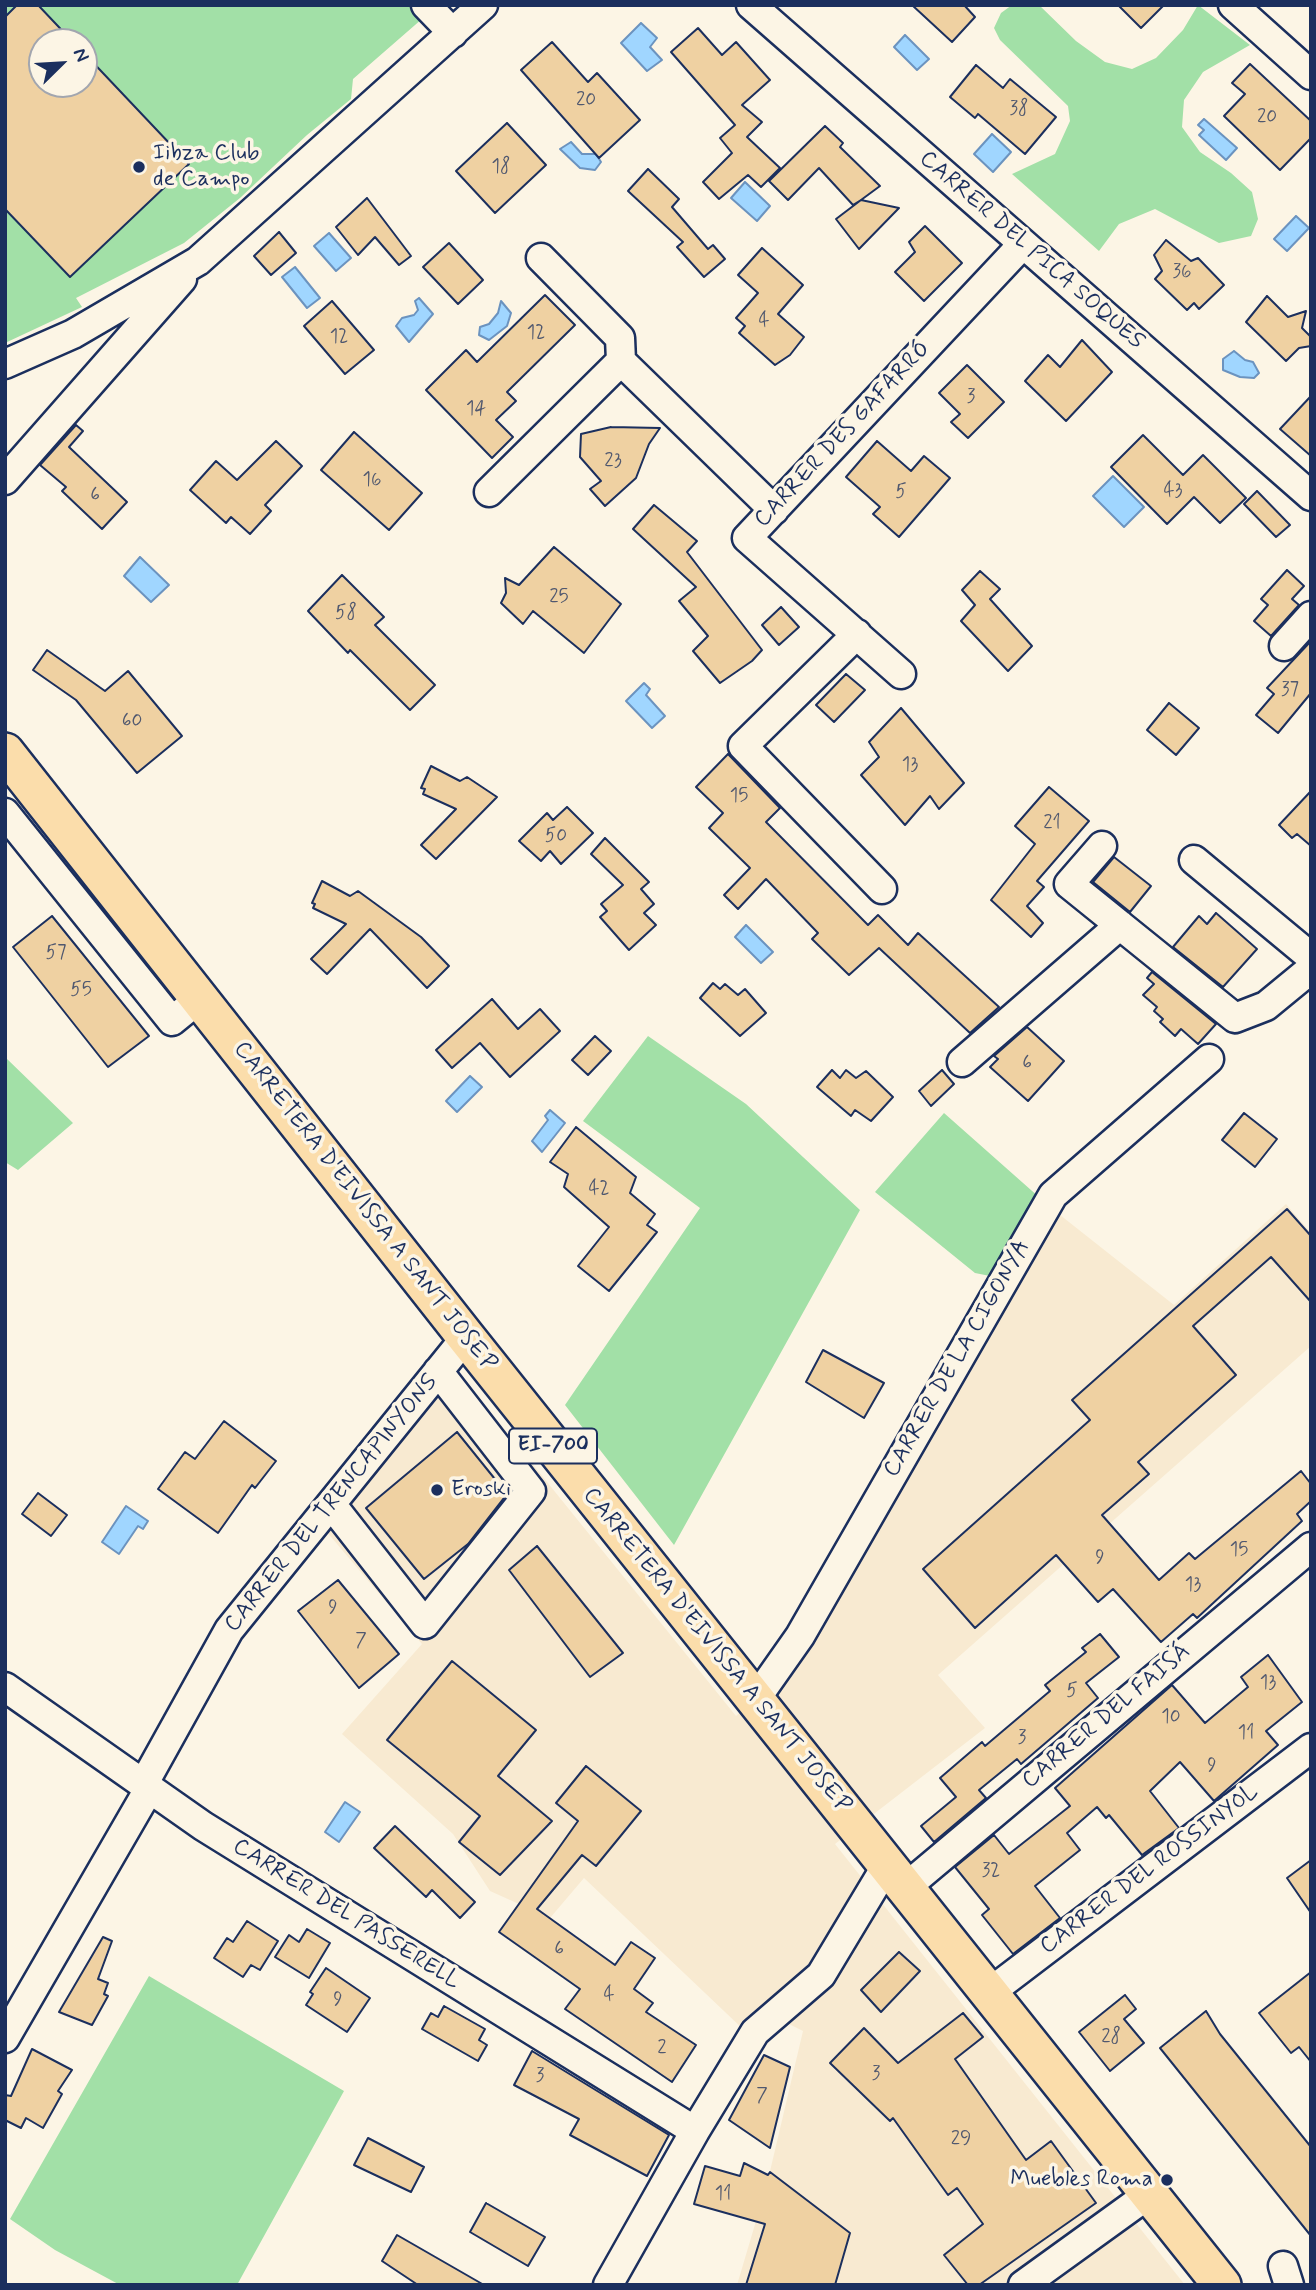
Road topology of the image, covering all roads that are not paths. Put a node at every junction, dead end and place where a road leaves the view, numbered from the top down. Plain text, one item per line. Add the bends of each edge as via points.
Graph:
1 (426, 5) edge
2 (483, 5) edge
3 (751, 5) edge
4 (1233, 5) edge
5 (453, 33) junction
6 (1311, 75) edge
7 (1023, 244) junction
8 (541, 258) dead end
9 (198, 261) junction
10 (621, 361) junction
11 (5, 363) edge
12 (5, 480) edge
13 (489, 492) dead end
14 (1310, 494) edge
15 (774, 509) junction
16 (1311, 616) edge
17 (857, 635) junction
18 (1284, 646) dead end
19 (901, 674) dead end
20 (5, 752) edge
21 (5, 813) edge
22 (1102, 846) dead end
23 (1194, 860) dead end
24 (882, 889) dead end
25 (1120, 925) junction
26 (1311, 957) edge
27 (1311, 969) edge
28 (200, 999) junction
29 (1209, 1059) dead end
30 (962, 1062) dead end
31 (466, 1337) junction
32 (438, 1371) junction
33 (331, 1504) junction
34 (1311, 1547) edge
35 (5, 1688) edge
36 (755, 1700) junction
37 (1311, 1748) edge
38 (146, 1787) junction
39 (896, 1877) junction
40 (989, 1993) junction
41 (5, 2038) edge
42 (695, 2130) junction
43 (1149, 2194) junction
44 (608, 2285) edge
45 (1023, 2285) edge
46 (1222, 2285) edge

1 - 5 street
2 - 5 street
3 - 7 street, CARRER DEL PICA SOQUES
4 - 6 street
5 - 9 street
7 - 14 street, CARRER DEL PICA SOQUES
7 - 15 street, CARRER DES GAFARRÓ
8 - 10 street via 620,338
9 - 11 street via 73,334
9 - 12 street
10 - 13 street
10 - 15 street
15 - 17 street, CARRER DES GAFARRÓ via 747,538
16 - 18 street
17 - 19 street, CARRER DES GAFARRÓ
17 - 24 street via 743,746
20 - 28 main road, CARRETERA D'EIVISSA A SANT JOSEP / EI-700
21 - 28 street via 172,1021
22 - 25 street via 1069,884
23 - 26 street
25 - 27 street via 1235,1018 1266,1006
25 - 30 street
28 - 31 main road, CARRETERA D'EIVISSA A SANT JOSEP / EI-700
29 - 36 street, CARRER DE LA CIGONYA via 1053,1195 800,1636
31 - 32 street, CARRER DEL TRENCAPINYONS
31 - 36 main road, CARRETERA D'EIVISSA A SANT JOSEP / EI-700
32 - 33 street, CARRER DEL TRENCAPINYONS
32 - 33 street via 531,1491 425,1624
33 - 38 street, CARRER DEL TRENCAPINYONS via 229,1630
34 - 39 street, CARRER DEL FAISÁ
35 - 38 street, CARRER DEL PASSERELL
36 - 39 main road, CARRETERA D'EIVISSA A SANT JOSEP / EI-700
37 - 40 street, CARRER DEL ROSSINYOL
38 - 41 street, CARRER DEL TRENCAPINYONS
38 - 42 street, CARRER DEL PASSERELL
39 - 40 main road, CARRETERA D'EIVISSA A SANT JOSEP / EI-700
39 - 42 street, CARRER DEL FAISÁ via 821,1975 755,2032
40 - 43 main road, CARRETERA D'EIVISSA A SANT JOSEP / EI-700
42 - 44 street, CARRER DEL FAISÁ
43 - 45 street
43 - 46 main road, CARRETERA D'EIVISSA A SANT JOSEP / EI-700

